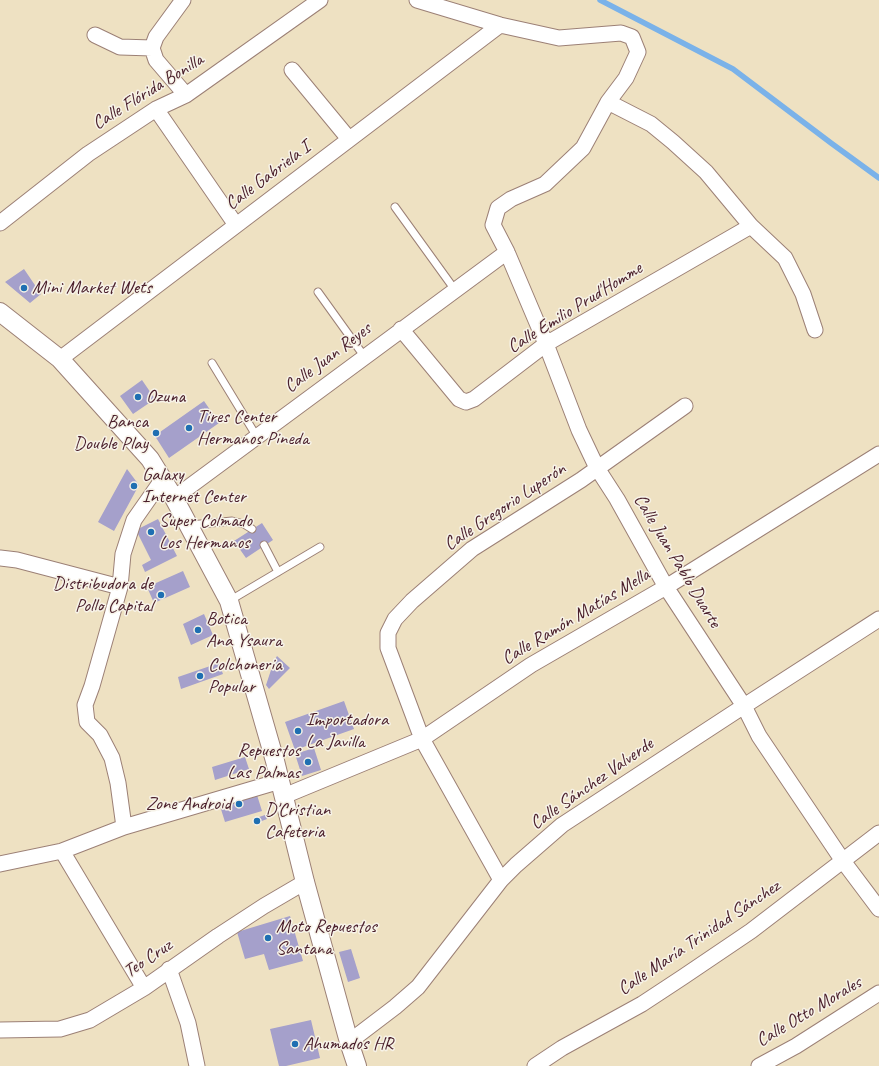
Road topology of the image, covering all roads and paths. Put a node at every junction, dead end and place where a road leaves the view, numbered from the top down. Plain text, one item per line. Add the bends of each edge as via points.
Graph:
1 (183, 0) edge
2 (320, 0) edge
3 (417, 0) edge
4 (500, 25) junction
5 (95, 35) dead end
6 (152, 48) junction
7 (292, 70) dead end
8 (186, 95) junction
9 (608, 102) junction
10 (156, 109) junction
11 (349, 139) junction
12 (395, 207) dead end
13 (0, 222) edge
14 (236, 225) junction
15 (751, 226) junction
16 (507, 252) junction
17 (455, 290) junction
18 (318, 292) dead end
19 (0, 312) edge
20 (401, 329) junction
21 (815, 330) dead end
22 (546, 344) junction
23 (364, 356) junction
24 (60, 359) junction
25 (212, 363) dead end
26 (684, 406) dead end
27 (257, 437) junction
28 (879, 454) edge
29 (597, 468) junction
30 (162, 480) junction
31 (174, 498) junction
32 (188, 525) junction
33 (252, 529) dead end
34 (264, 545) dead end
35 (320, 547) dead end
36 (0, 558) edge
37 (278, 572) junction
38 (120, 586) junction
39 (666, 587) junction
40 (229, 601) junction
41 (879, 620) edge
42 (744, 706) junction
43 (422, 739) junction
44 (282, 788) junction
45 (124, 827) junction
46 (879, 833) edge
47 (62, 851) junction
48 (842, 860) junction
49 (0, 864) edge
50 (501, 880) junction
51 (305, 882) junction
52 (879, 909) edge
53 (170, 969) junction
54 (144, 988) junction
55 (879, 993) edge
56 (1, 1035) edge
57 (349, 1042) junction
58 (197, 1066) edge
59 (357, 1066) edge
60 (535, 1066) edge
61 (759, 1066) edge

1 - 6 street via 156,37
2 - 8 street, Calle Flórida Bonilla
3 - 4 street
4 - 9 street via 559,38 622,33 632,37 638,52 626,78
4 - 11 street, Calle Gabriela I
5 - 6 street via 120,47
6 - 8 street via 156,60
7 - 11 street
8 - 10 street, Calle Flórida Bonilla
9 - 15 street via 651,124 673,142 706,172
9 - 16 street, Calle Juan Pablo Duarte via 583,148 545,184 511,199 498,208 493,225
10 - 13 street, Calle Flórida Bonilla via 88,154
10 - 14 street
11 - 14 street, Calle Gabriela I
12 - 17 lane
14 - 24 street, Calle Gabriela I
15 - 21 street via 785,258 803,294
15 - 22 street, Calle Emilio Prud'Homme
16 - 17 street, Calle Juan Reyes
16 - 22 street, Calle Juan Pablo Duarte
17 - 20 street, Calle Juan Reyes
18 - 23 lane
19 - 24 street
20 - 22 street, Calle Emilio Prud'Homme via 459,399 466,402 474,399
20 - 23 street, Calle Juan Reyes
22 - 29 street, Calle Juan Pablo Duarte via 579,430
23 - 27 street, Calle Juan Reyes
24 - 30 street via 150,459
25 - 27 lane
26 - 29 street, Calle Gregorio Luperón
27 - 31 street, Calle Juan Reyes
28 - 39 street, Calle Ramón Matías Mella
29 - 39 street, Calle Juan Pablo Duarte
29 - 43 street, Calle Gregorio Luperón via 472,549 395,619 388,633 388,648
30 - 31 street
30 - 38 street via 134,520 123,554
31 - 32 street
32 - 33 lane via 232,521
32 - 40 street
34 - 37 lane
35 - 37 lane
36 - 38 street
37 - 40 lane
38 - 45 street via 85,705 87,722 100,735 112,758
39 - 42 street, Calle Juan Pablo Duarte
39 - 43 street, Calle Ramón Matías Mella via 531,665
40 - 44 street
41 - 42 street, Calle Sánchez Valverde
42 - 48 street, Calle Juan Pablo Duarte via 759,736
42 - 50 street, Calle Sánchez Valverde via 562,825
43 - 44 street, Calle Ramón Matías Mella
43 - 50 street, Calle Gregorio Luperón
44 - 45 street, Calle Ramón Matías Mella
44 - 51 street
45 - 47 street, Calle Ramón Matías Mella
46 - 48 street, Calle María Trinidad Sánchez
47 - 49 street, Calle Ramón Matías Mella
47 - 54 street
48 - 52 street, Calle Juan Pablo Duarte
48 - 60 street, Calle María Trinidad Sánchez via 751,931 684,977
50 - 57 street, Calle Sánchez Valverde via 418,987 395,1008
51 - 53 street, Teo Cruz via 264,906
51 - 57 street
53 - 54 street, Teo Cruz
53 - 58 street via 188,1023
54 - 56 street, Teo Cruz via 90,1020 60,1028
55 - 61 street, Calle Otto Morales via 796,1046
57 - 59 street

